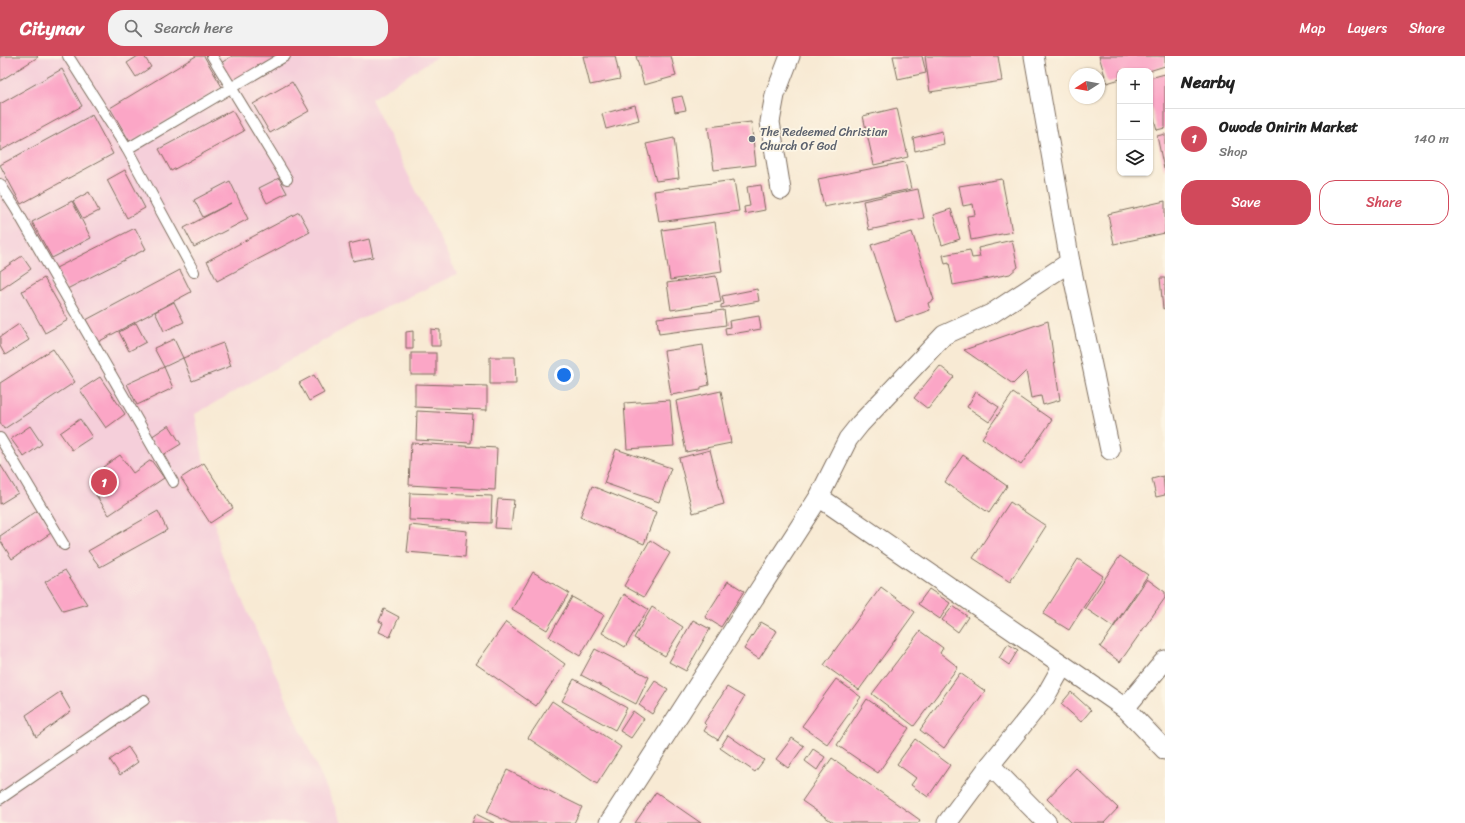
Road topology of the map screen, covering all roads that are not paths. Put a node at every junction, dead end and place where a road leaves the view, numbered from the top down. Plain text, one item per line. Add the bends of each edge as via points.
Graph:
1 (68, 56) edge
2 (212, 56) edge
3 (285, 56) edge
4 (790, 56) edge
5 (1034, 56) edge
6 (232, 88) junction
7 (127, 149) junction
8 (287, 179) dead end
9 (0, 184) edge
10 (781, 190) dead end
11 (1070, 262) junction
12 (194, 272) dead end
13 (0, 438) edge
14 (1110, 450) dead end
15 (173, 482) dead end
16 (819, 497) junction
17 (64, 545) dead end
18 (1165, 660) edge
19 (1062, 665) junction
20 (144, 700) dead end
21 (1125, 708) junction
22 (1165, 750) edge
23 (990, 765) junction
24 (0, 799) edge
25 (609, 823) edge
26 (947, 823) edge
27 (1047, 823) edge

1 - 7 lane
2 - 6 lane
3 - 6 lane
4 - 10 street via 775,96 770,122
5 - 11 street
6 - 7 lane
6 - 8 lane
7 - 12 lane
9 - 15 lane
11 - 14 street
11 - 16 street via 991,314 944,334 848,439
13 - 17 lane
16 - 19 street
16 - 25 street
18 - 21 street
19 - 21 street
19 - 23 street via 1045,697
20 - 24 lane
21 - 22 street
23 - 26 street
23 - 27 street

